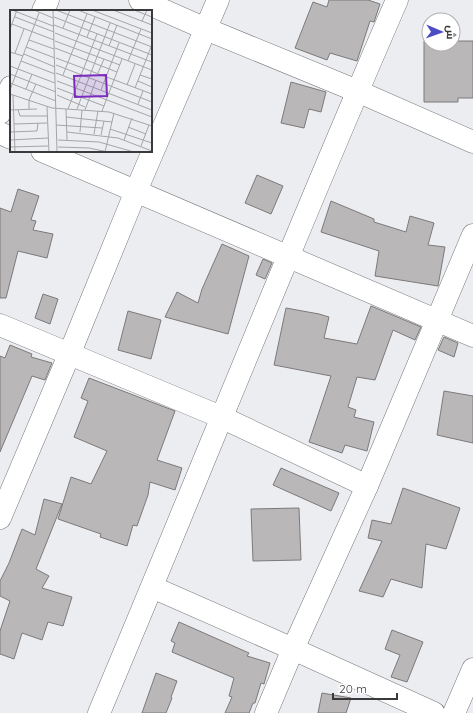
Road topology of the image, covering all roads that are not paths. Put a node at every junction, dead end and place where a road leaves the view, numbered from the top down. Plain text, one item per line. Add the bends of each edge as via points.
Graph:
1 (48, 0) edge
2 (140, 0) edge
3 (218, 0) edge
4 (396, 0) edge
5 (44, 10) edge
6 (206, 30) junction
7 (10, 89) edge
8 (357, 91) junction
9 (0, 113) edge
10 (0, 133) edge
11 (10, 138) edge
12 (473, 142) edge
13 (44, 152) edge
14 (136, 192) junction
15 (473, 235) edge
16 (288, 256) junction
17 (436, 320) junction
18 (0, 325) edge
19 (473, 336) edge
20 (69, 355) junction
21 (221, 418) junction
22 (367, 486) junction
23 (0, 518) edge
24 (152, 587) junction
25 (293, 649) junction
26 (473, 669) edge
27 (99, 713) edge
28 (266, 713) edge
29 (434, 713) edge
30 (454, 713) edge

1 - 5 street
2 - 6 street
3 - 6 street
4 - 8 street
6 - 8 street
6 - 14 street
7 - 9 street
8 - 12 street
8 - 16 street
10 - 11 street
13 - 14 street
14 - 16 street
14 - 20 street
15 - 17 street
16 - 17 street
16 - 21 street
17 - 19 street
17 - 22 street
18 - 20 street
20 - 21 street
20 - 23 street
21 - 22 street
21 - 24 street
22 - 25 street
24 - 25 street
24 - 27 street
25 - 28 street
25 - 29 street
26 - 30 street

